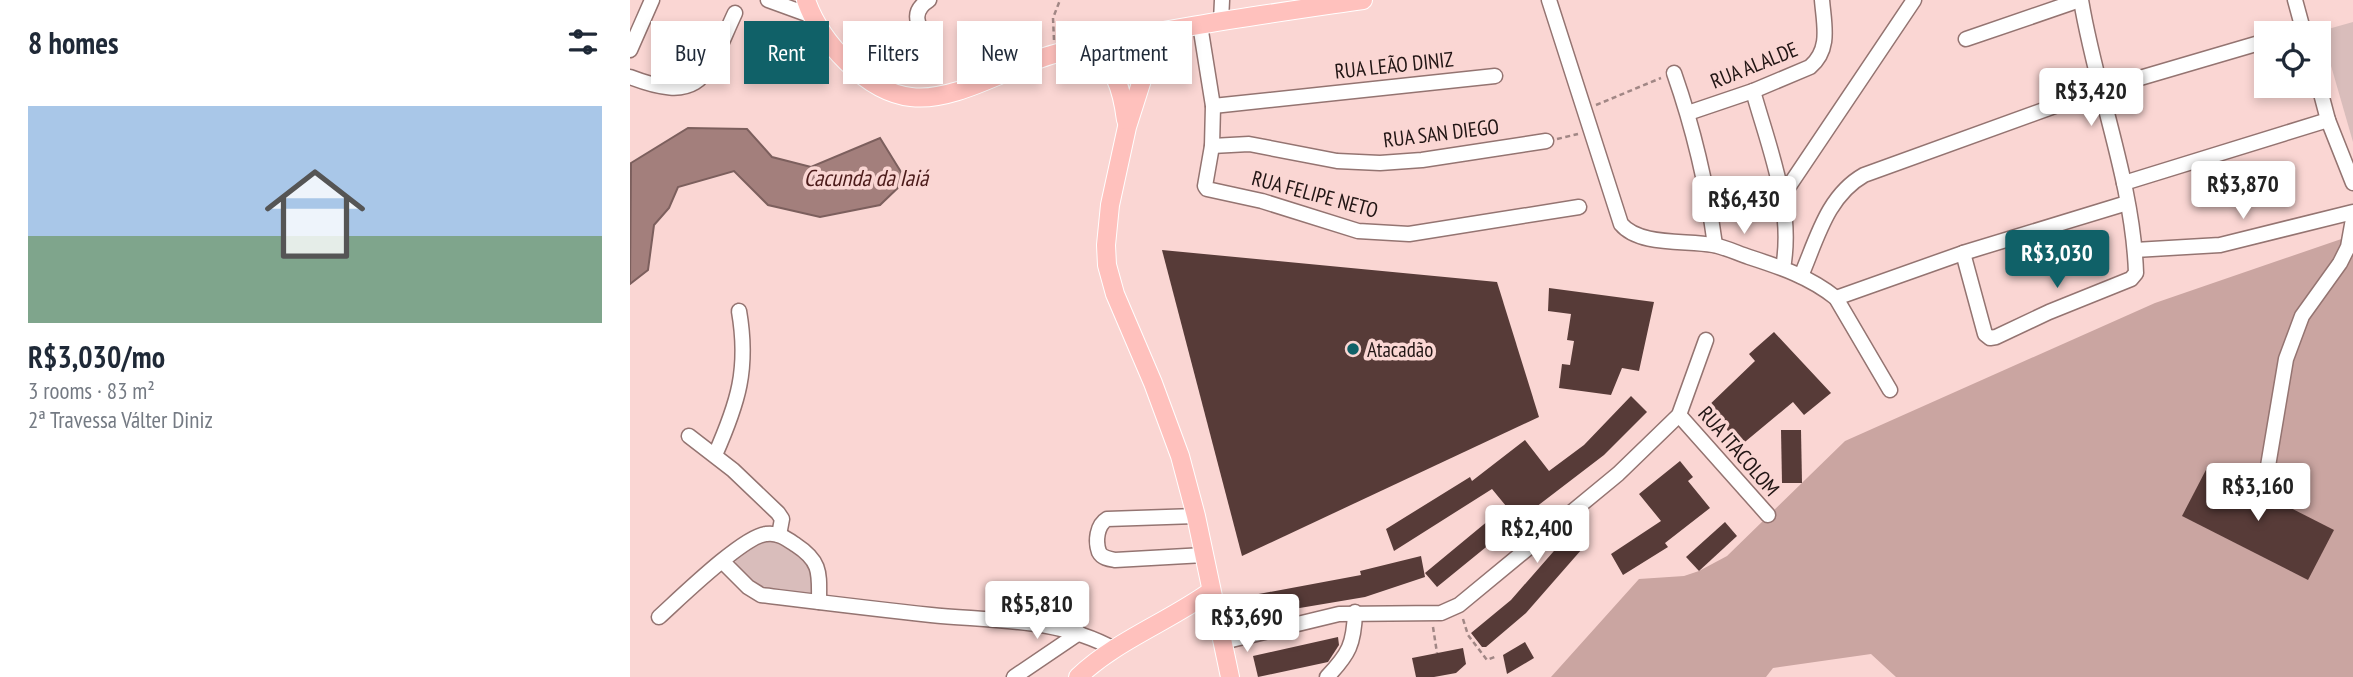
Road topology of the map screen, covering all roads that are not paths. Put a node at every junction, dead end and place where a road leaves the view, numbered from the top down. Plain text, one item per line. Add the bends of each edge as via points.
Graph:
1 (652, 0) edge
2 (768, 0) edge
3 (929, 0) edge
4 (1222, 0) edge
5 (1363, 0) edge
6 (1549, 0) edge
7 (1822, 0) edge
8 (1914, 0) edge
9 (2081, 0) edge
10 (2295, 0) edge
11 (809, 8) edge
12 (734, 13) dead end
13 (918, 21) edge
14 (1221, 21) junction
15 (2298, 21) edge
16 (1200, 25) junction
17 (1192, 26) edge
18 (1966, 39) dead end
19 (2254, 45) edge
20 (630, 50) edge
21 (1056, 54) edge
22 (1674, 73) road end
23 (1495, 76) dead end
24 (630, 77) edge
25 (1119, 84) edge
26 (1141, 84) edge
27 (2099, 90) junction
28 (1753, 91) junction
29 (2322, 98) edge
30 (1213, 106) junction
31 (1688, 113) junction
32 (2328, 120) junction
33 (1127, 127) junction
34 (1546, 141) road end
35 (1212, 146) junction
36 (2124, 183) junction
37 (2353, 183) edge
38 (1783, 195) junction
39 (2127, 203) junction
40 (1579, 207) dead end
41 (2353, 212) edge
42 (2353, 219) edge
43 (1715, 245) junction
44 (2135, 250) junction
45 (1964, 253) junction
46 (1783, 268) junction
47 (1801, 276) junction
48 (1836, 298) junction
49 (739, 311) dead end
50 (1706, 340) dead end
51 (1890, 390) dead end
52 (1679, 415) junction
53 (689, 436) dead end
54 (715, 455) junction
55 (2267, 472) dead end
56 (1768, 515) dead end
57 (1196, 516) junction
58 (779, 535) junction
59 (1204, 555) junction
60 (723, 562) junction
61 (1211, 591) junction
62 (819, 602) junction
63 (1355, 612) junction
64 (659, 617) dead end
65 (1079, 633) junction
66 (1223, 642) junction
67 (1114, 649) junction
68 (1014, 677) edge
69 (1079, 677) edge
70 (1230, 677) edge
71 (1327, 677) edge

1 - 20 street
2 - 11 street
3 - 13 street via 919,9
4 - 14 street
5 - 14 main road
6 - 43 street via 1621,224 1627,232 1643,237
7 - 28 street, RUA ALALDE via 1824,47 1816,61
8 - 38 street
9 - 18 street
9 - 27 street
10 - 15 street
11 - 21 main road via 824,38 853,66 908,97 942,95
12 - 24 street via 711,65 697,83 676,89
14 - 16 main road
16 - 17 main road
16 - 30 street, RUA FELIPE NETO
19 - 27 street
22 - 31 street
23 - 30 street, RUA LEÃO DINIZ
25 - 33 main road
26 - 33 main road
27 - 36 street
27 - 47 street via 1885,166 1850,183 1826,215
28 - 31 street, RUA ALALDE
28 - 38 street
29 - 32 street
30 - 35 street, RUA FELIPE NETO
31 - 43 street
32 - 36 street
32 - 37 street
33 - 57 main road via 1107,226 1108,273 1170,427
34 - 35 street, RUA SAN DIEGO via 1380,163 1337,161 1249,144
35 - 40 street, RUA FELIPE NETO via 1207,189 1358,231 1409,234
36 - 39 street
38 - 46 street via 1787,237
39 - 44 street
39 - 45 street
41 - 44 street via 2220,245
42 - 55 street via 2348,247 2302,316 2286,359
43 - 46 street
44 - 45 street via 2136,273 2131,279 1990,338 1985,334
45 - 48 street
46 - 47 street
47 - 48 street
48 - 51 street
49 - 54 street via 743,371 732,416
50 - 52 street
52 - 56 street, RUA ITACOLOM
52 - 63 street via 1618,474 1459,605 1441,613
53 - 54 street
54 - 58 street via 778,513 782,519
57 - 59 main road
57 - 59 street via 1107,519 1098,528 1099,551 1115,560
58 - 60 street via 763,534
58 - 62 street via 806,551 817,565
59 - 61 main road
60 - 62 street via 753,592
60 - 64 street
61 - 66 main road
61 - 67 main road
62 - 65 street
63 - 66 street
63 - 71 street via 1352,644
65 - 67 street
65 - 68 street
66 - 70 main road
67 - 69 main road

